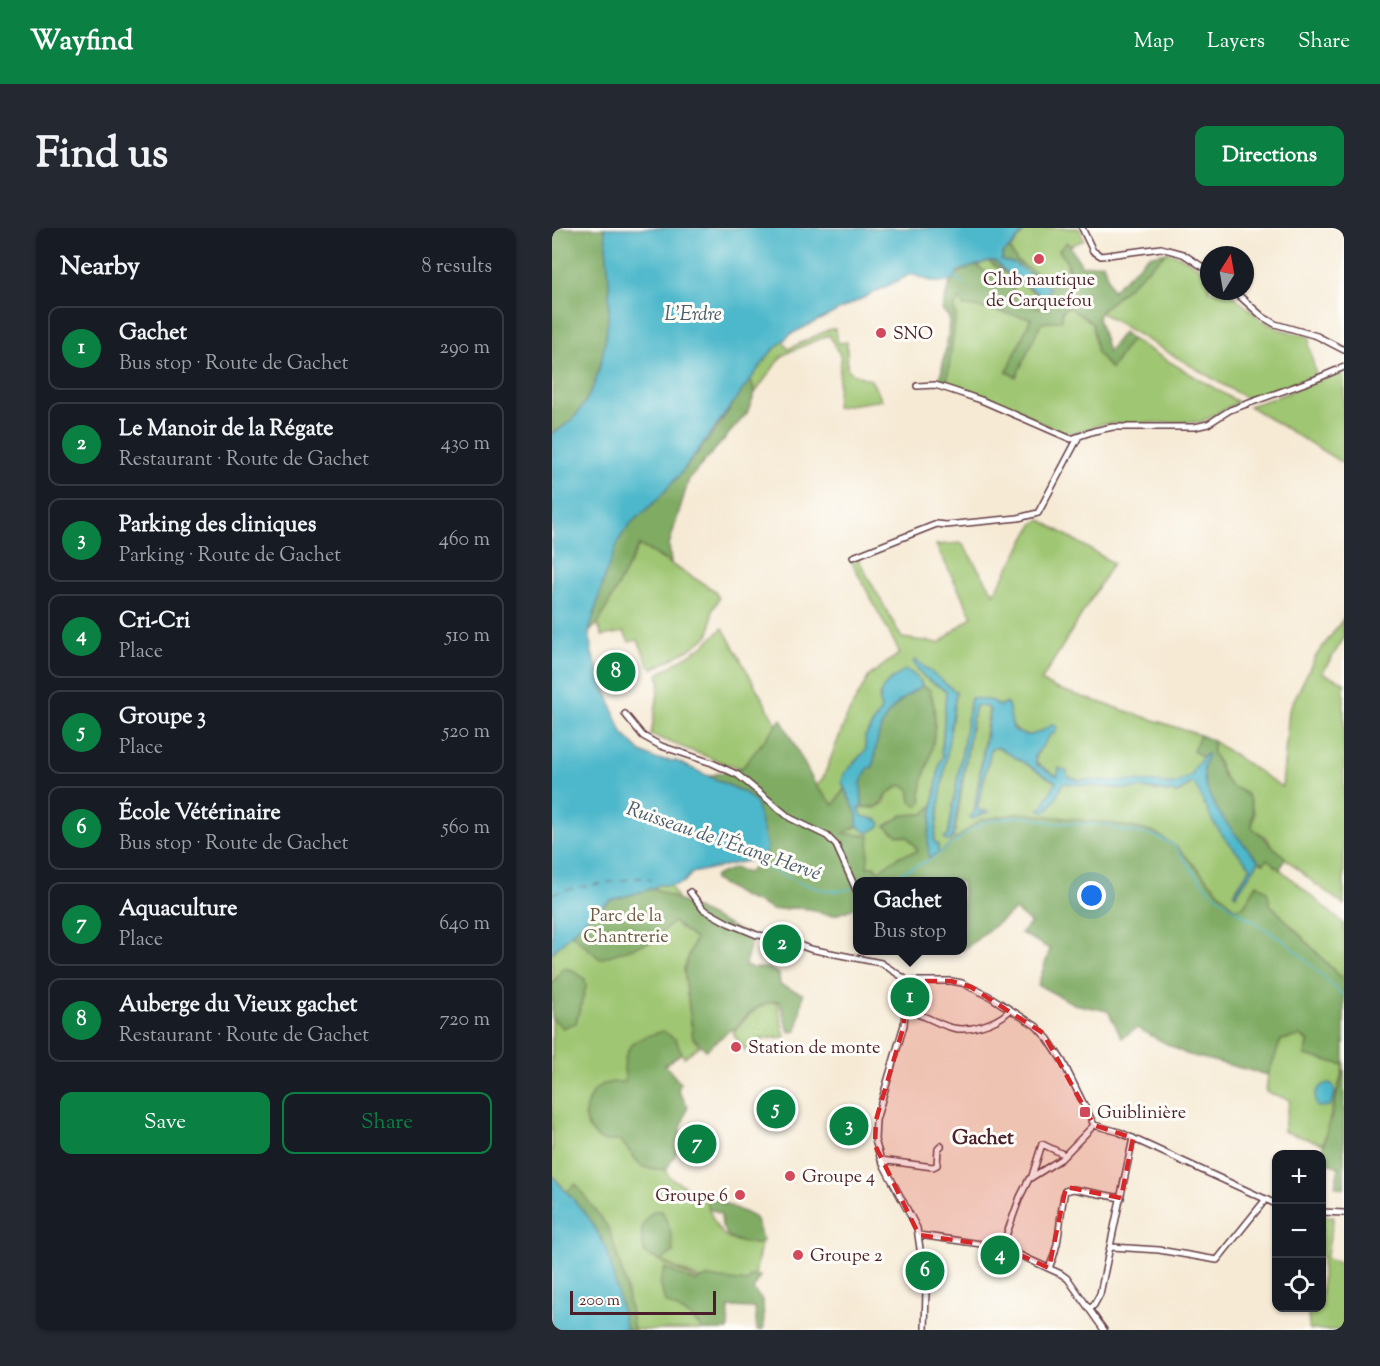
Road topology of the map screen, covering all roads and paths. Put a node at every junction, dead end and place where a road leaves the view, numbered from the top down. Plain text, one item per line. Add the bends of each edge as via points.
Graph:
1 (1082, 228) edge
2 (1200, 265) edge
3 (1244, 300) edge
4 (1344, 350) edge
5 (1344, 367) edge
6 (917, 386) dead end
7 (1078, 438) junction
8 (853, 557) dead end
9 (625, 714) dead end
10 (853, 884) edge
11 (690, 892) dead end
12 (861, 955) edge
13 (861, 958) junction
14 (905, 981) junction
15 (905, 1011) junction
16 (1009, 1011) junction
17 (1094, 1125) junction
18 (1133, 1138) junction
19 (941, 1146) dead end
20 (1065, 1155) junction
21 (881, 1160) junction
22 (1032, 1176) junction
23 (1121, 1198) junction
24 (1266, 1199) junction
25 (1272, 1202) edge
26 (1326, 1212) edge
27 (1344, 1213) edge
28 (919, 1235) junction
29 (1002, 1247) junction
30 (1112, 1247) junction
31 (1049, 1268) junction
32 (1090, 1309) junction
33 (925, 1330) edge
34 (1104, 1330) edge

1 - 2 street via 1093,251 1101,256 1153,248 1183,254
3 - 4 street via 1275,324 1317,336
5 - 7 street via 1230,410 1208,424 1113,427
6 - 7 street via 935,385 951,390 1071,440
7 - 8 street via 1038,513 937,524
9 - 10 street via 643,736 738,775 790,818 827,836 836,845
11 - 13 street via 703,909 728,924 810,949
12 - 13 street
13 - 14 street via 886,965
14 - 15 street
14 - 16 street via 962,983
15 - 16 street via 946,1027 968,1030 1002,1018
15 - 21 street via 876,1120 875,1145
16 - 17 street via 1036,1026 1048,1039
17 - 18 street
17 - 20 street
18 - 23 street
18 - 24 street
19 - 21 street via 937,1165 933,1167
20 - 22 street
20 - 22 street via 1042,1144
21 - 28 street
22 - 29 street
23 - 30 street
23 - 31 street via 1065,1191 1059,1220 1061,1231
24 - 25 street
24 - 30 street via 1217,1260
26 - 27 street
28 - 29 street
28 - 33 street via 926,1290
29 - 31 street
30 - 32 street via 1101,1294
31 - 32 street via 1068,1279
32 - 34 street

